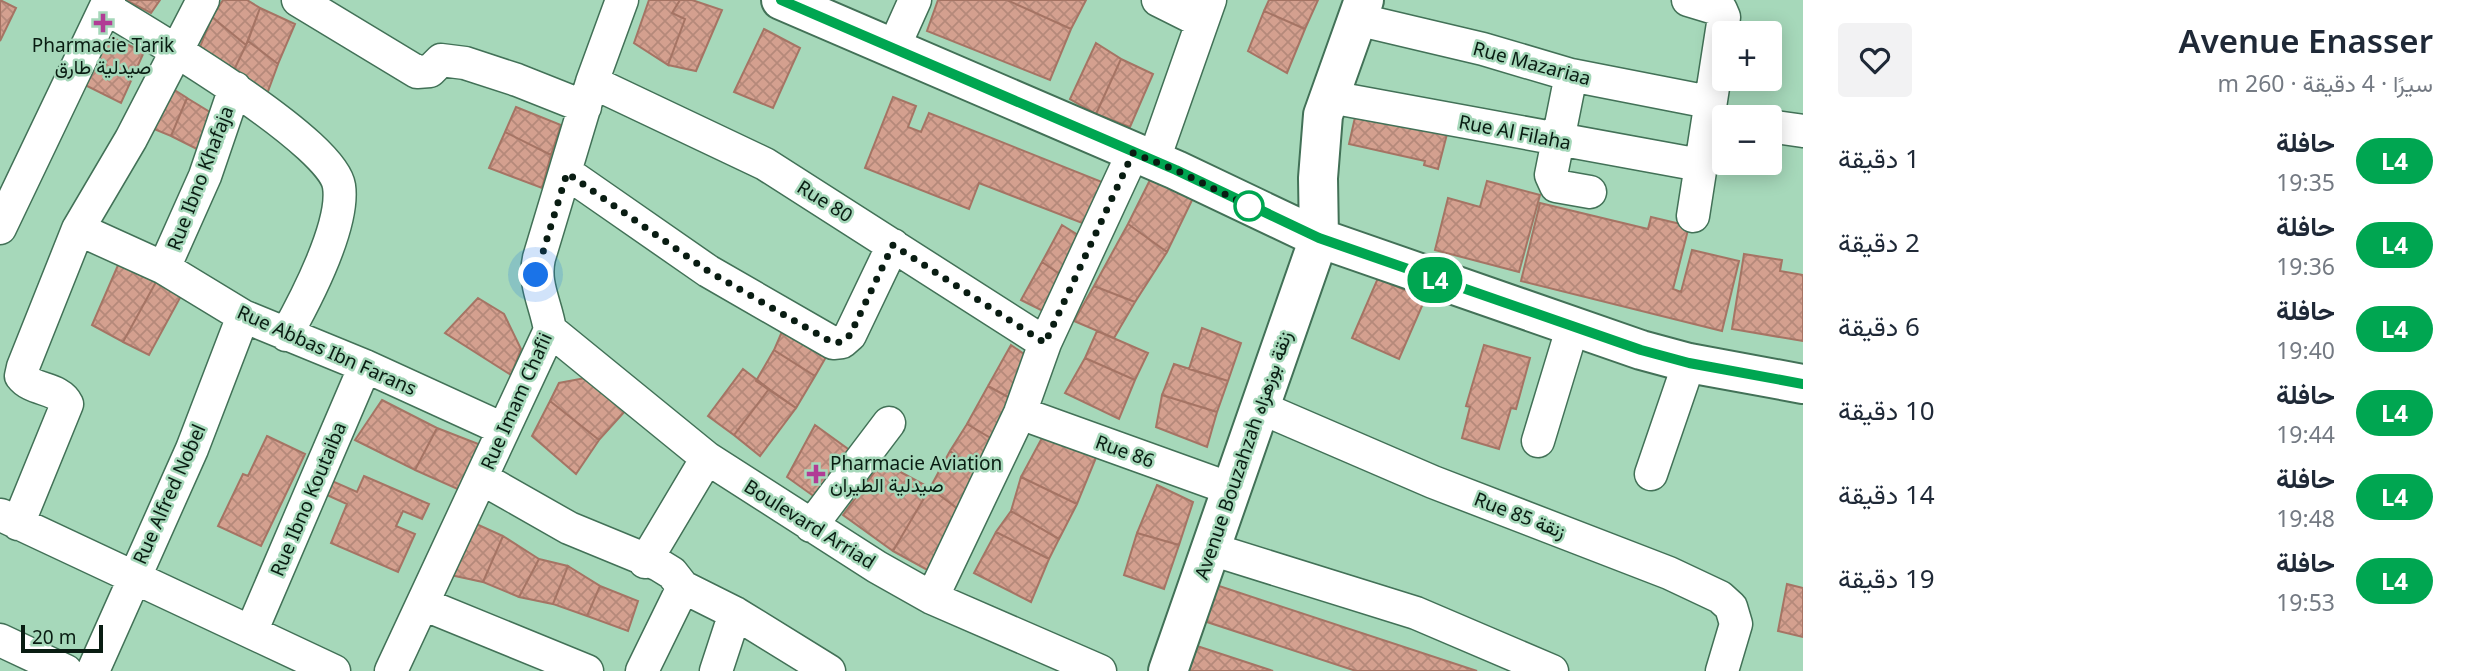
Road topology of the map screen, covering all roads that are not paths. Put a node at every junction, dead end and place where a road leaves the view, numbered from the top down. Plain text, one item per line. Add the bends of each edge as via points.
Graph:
1 (203, 0) edge
2 (298, 0) edge
3 (622, 0) edge
4 (781, 0) edge
5 (915, 0) edge
6 (1158, 0) edge
7 (1689, 0) edge
8 (107, 4) edge
9 (1360, 9) edge
10 (1206, 11) edge
11 (175, 49) junction
12 (893, 49) junction
13 (1571, 75) junction
14 (235, 88) junction
15 (589, 94) junction
16 (1330, 97) junction
17 (1714, 105) edge
18 (1712, 113) edge
19 (1712, 117) edge
20 (1782, 128) edge
21 (1803, 131) edge
22 (1558, 141) junction
23 (1143, 157) junction
24 (1700, 165) junction
25 (567, 173) junction
26 (1590, 192) dead end
27 (1693, 216) dead end
28 (0, 228) edge
29 (78, 229) junction
30 (1319, 238) junction
31 (893, 245) junction
32 (164, 268) junction
33 (243, 316) junction
34 (1572, 329) junction
35 (550, 330) junction
36 (286, 335) junction
37 (1045, 343) junction
38 (1689, 363) junction
39 (365, 366) junction
40 (1803, 384) edge
41 (1259, 407) junction
42 (1020, 413) junction
43 (889, 423) dead end
44 (503, 429) junction
45 (1538, 441) dead end
46 (707, 458) junction
47 (1651, 474) dead end
48 (481, 478) junction
49 (1231, 489) junction
50 (9, 519) edge
51 (811, 526) junction
52 (1211, 549) junction
53 (645, 562) junction
54 (133, 575) junction
55 (683, 587) junction
56 (932, 598) junction
57 (423, 604) junction
58 (735, 613) junction
59 (251, 632) junction
60 (0, 640) edge
61 (1725, 664) edge
62 (814, 667) edge
63 (66, 671) edge
64 (93, 671) edge
65 (334, 671) edge
66 (391, 671) edge
67 (587, 671) edge
68 (642, 671) edge
69 (716, 671) edge
70 (1100, 671) edge
71 (1168, 671) edge
72 (1552, 671) edge

1 - 11 street
2 - 15 street, Rue 80 via 417,72 425,73 440,60 465,63
3 - 15 street, Rue Imam Chafii
4 - 12 street
5 - 12 street
6 - 10 street
7 - 17 street via 1724,12
8 - 11 street
8 - 28 street
9 - 13 street, Rue Mazariaa
9 - 16 street
10 - 23 street
11 - 14 street
11 - 29 street via 131,139
12 - 23 street
13 - 18 street, Rue Mazariaa
13 - 22 street
14 - 32 street, Rue Ibno Khafaja via 205,176
14 - 36 street via 318,155 339,185 340,202 312,288
15 - 25 street, Rue Imam Chafii
15 - 31 street, Rue 80 via 765,164
16 - 22 street, Rue Al Filaha
16 - 30 street via 1323,115 1318,178
19 - 24 street
20 - 21 street
22 - 24 street, Rue Al Filaha
22 - 26 street via 1551,175 1556,186
23 - 30 street
23 - 37 street
24 - 27 street
25 - 31 street via 708,271 833,343 850,335
25 - 35 street, Rue Imam Chafii via 536,275
29 - 32 street, Rue Abbas Ibn Farans
29 - 50 street via 21,374 25,381 59,395 67,404
30 - 34 street
30 - 41 street, Avenue Bouzahzah زنقة بوزهزاه
31 - 37 street, Rue 80
32 - 33 street, Rue Abbas Ibn Farans
33 - 36 street, Rue Abbas Ibn Farans
33 - 54 street, Rue Alfred Nobel via 192,449
34 - 38 street
34 - 45 street
35 - 44 street, Rue Imam Chafii
35 - 46 street, Boulevard Arriad
36 - 39 street, Rue Abbas Ibn Farans
37 - 42 street
38 - 40 street
38 - 47 street
39 - 44 street, Rue Abbas Ibn Farans
39 - 59 street, Rue Ibno Koutaiba
41 - 49 street, Avenue Bouzahzah زنقة بوزهزاه
41 - 61 street, Rue 85 زنقة via 1720,597 1731,607 1736,624
42 - 49 street, Rue 86
42 - 56 street
43 - 51 street
44 - 48 street, Rue Imam Chafii
46 - 51 street, Boulevard Arriad
46 - 53 street
48 - 53 street via 557,522
48 - 57 street, Rue Imam Chafii
49 - 52 street, Avenue Bouzahzah زنقة بوزهزاه
50 - 54 street
51 - 56 street, Boulevard Arriad
52 - 71 street, Avenue Bouzahzah زنقة بوزهزاه
52 - 72 street via 1416,613
53 - 55 street via 672,573
54 - 59 street
54 - 64 street, Rue Alfred Nobel
55 - 58 street
55 - 68 street
56 - 70 street, Boulevard Arriad
57 - 66 street, Rue Imam Chafii
57 - 67 street
58 - 62 street
58 - 69 street
59 - 65 street
60 - 63 street

